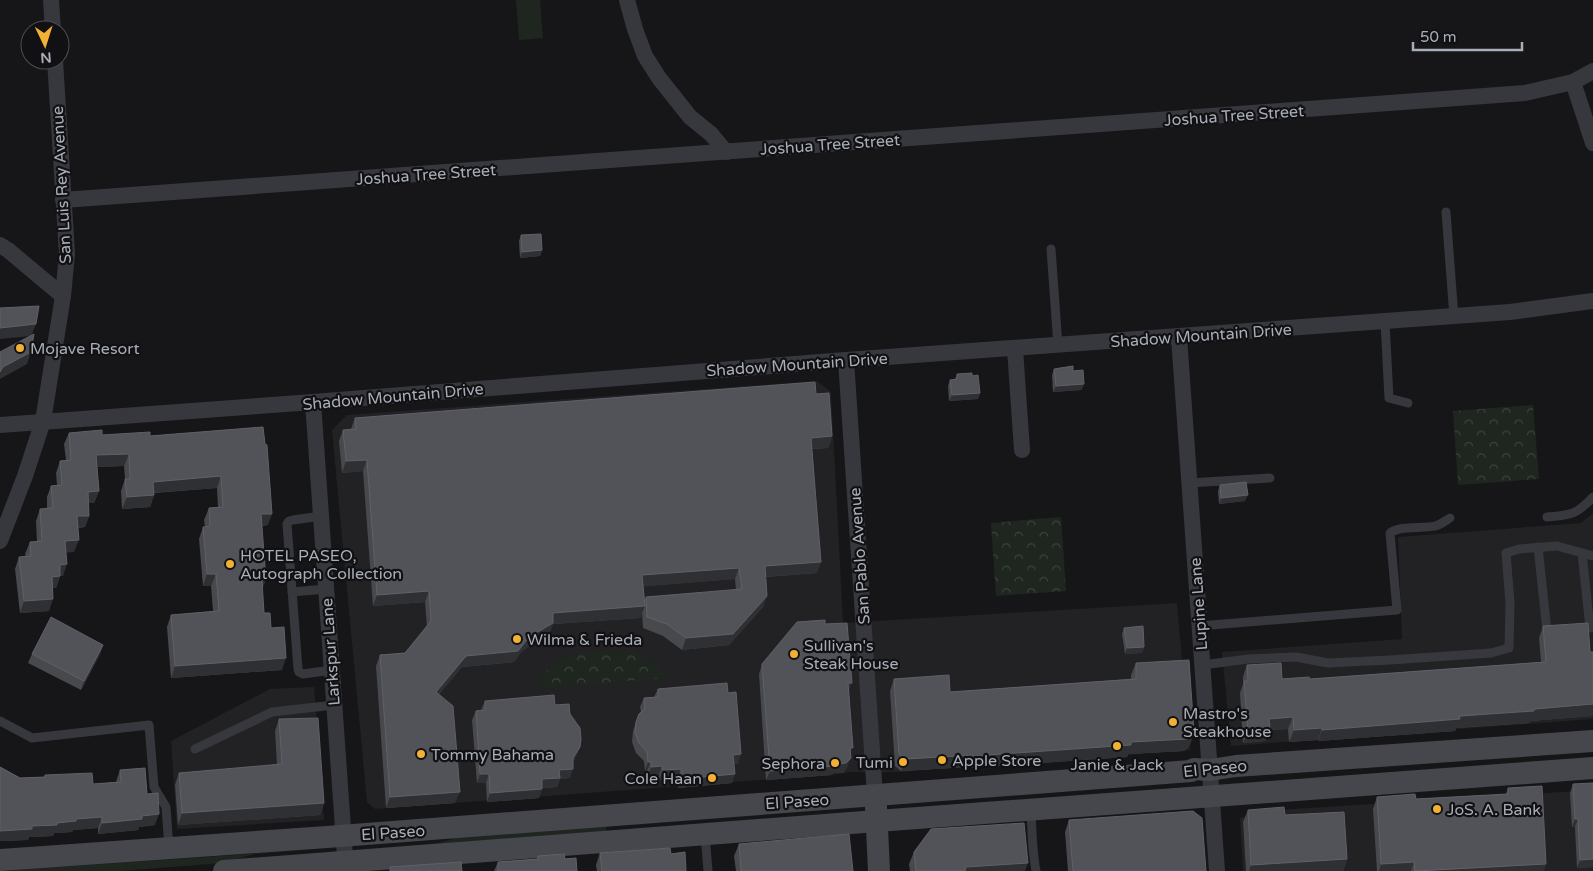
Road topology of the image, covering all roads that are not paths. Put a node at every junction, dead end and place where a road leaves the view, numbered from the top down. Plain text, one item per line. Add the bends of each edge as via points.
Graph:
1 (51, 0) edge
2 (627, 0) edge
3 (52, 20) edge
4 (56, 70) edge
5 (1593, 71) edge
6 (1573, 82) junction
7 (1593, 143) edge
8 (726, 152) junction
9 (63, 200) junction
10 (1446, 212) dead end
11 (0, 246) edge
12 (1051, 249) dead end
13 (63, 296) junction
14 (1593, 301) edge
15 (1454, 317) junction
16 (1384, 322) junction
17 (1180, 337) junction
18 (1058, 346) junction
19 (1015, 348) junction
20 (846, 360) junction
21 (313, 402) junction
22 (1408, 403) dead end
23 (43, 421) junction
24 (0, 425) edge
25 (1022, 450) dead end
26 (1270, 478) dead end
27 (1190, 483) junction
28 (1593, 497) edge
29 (321, 516) junction
30 (1547, 517) dead end
31 (1450, 518) dead end
32 (0, 541) edge
33 (1538, 547) junction
34 (1582, 553) junction
35 (1593, 556) edge
36 (326, 589) junction
37 (292, 592) junction
38 (1199, 626) junction
39 (1588, 628) edge
40 (1564, 630) edge
41 (1202, 665) junction
42 (332, 670) junction
43 (334, 705) junction
44 (0, 721) edge
45 (1593, 740) edge
46 (194, 749) dead end
47 (1593, 768) edge
48 (1210, 770) junction
49 (875, 796) junction
50 (1212, 797) junction
51 (1031, 810) junction
52 (645, 813) junction
53 (608, 815) junction
54 (877, 821) junction
55 (485, 824) junction
56 (705, 834) junction
57 (343, 836) junction
58 (647, 838) junction
59 (612, 841) junction
60 (364, 845) dead end
61 (169, 848) junction
62 (0, 860) edge
63 (345, 866) edge
64 (224, 871) edge
65 (708, 871) edge
66 (879, 871) edge
67 (1036, 871) edge
68 (1217, 871) edge

1 - 3 street
2 - 8 street via 645,56 659,78 690,117 712,134
4 - 9 street, San Luis Rey Avenue
5 - 6 street, Joshua Tree Street
6 - 7 street
6 - 8 street, Joshua Tree Street via 1525,93
8 - 9 street, Joshua Tree Street
9 - 13 street, San Luis Rey Avenue via 67,254
10 - 15 lane
11 - 13 street
12 - 18 lane
13 - 23 street, San Luis Rey Avenue
14 - 15 street, Shadow Mountain Drive
15 - 16 street, Shadow Mountain Drive
16 - 17 street, Shadow Mountain Drive
16 - 22 lane via 1390,398
17 - 18 street, Shadow Mountain Drive
17 - 27 street, Lupine Lane
18 - 19 street, Shadow Mountain Drive
19 - 20 street, Shadow Mountain Drive
19 - 25 street
20 - 21 street, Shadow Mountain Drive
20 - 49 street, San Pablo Avenue
21 - 23 street, Shadow Mountain Drive
21 - 29 street, Larkspur Lane
23 - 24 street, Shadow Mountain Drive
23 - 32 street, San Luis Rey Avenue
26 - 27 lane
27 - 38 street, Lupine Lane
28 - 30 lane via 1581,510
29 - 36 street, Larkspur Lane
29 - 37 lane via 293,520 287,524
31 - 38 lane via 1436,526 1392,530 1390,533 1397,610
33 - 34 lane via 1557,546
33 - 40 lane via 1547,631
33 - 41 lane via 1506,553 1510,603 1508,648 1490,653 1390,660 1328,662 1296,657
34 - 35 lane
34 - 39 lane
36 - 37 lane
36 - 42 street, Larkspur Lane
37 - 42 lane via 299,672 308,674
38 - 41 street, Lupine Lane
41 - 48 street, Lupine Lane
42 - 43 street, Larkspur Lane
43 - 46 lane via 272,712
43 - 57 street, Larkspur Lane
44 - 61 lane via 32,738 149,725 154,787 166,807
45 - 48 street, El Paseo
47 - 50 street, El Paseo
48 - 49 street, El Paseo
48 - 50 street, Lupine Lane
49 - 52 street, El Paseo
49 - 54 street, San Pablo Avenue
50 - 51 street, El Paseo
50 - 68 street, Lupine Lane
51 - 54 street, El Paseo
51 - 67 lane via 1032,855
52 - 53 street, El Paseo
52 - 58 street via 634,826
53 - 55 street, El Paseo
53 - 59 street via 617,828
54 - 56 street, El Paseo
54 - 66 street, San Pablo Avenue
55 - 57 street, El Paseo
55 - 60 street via 443,839
56 - 58 street, El Paseo
56 - 65 lane
57 - 61 street, El Paseo
57 - 63 street, Larkspur Lane
58 - 59 street, El Paseo
59 - 63 street, El Paseo
61 - 62 street, El Paseo
63 - 64 street, El Paseo

